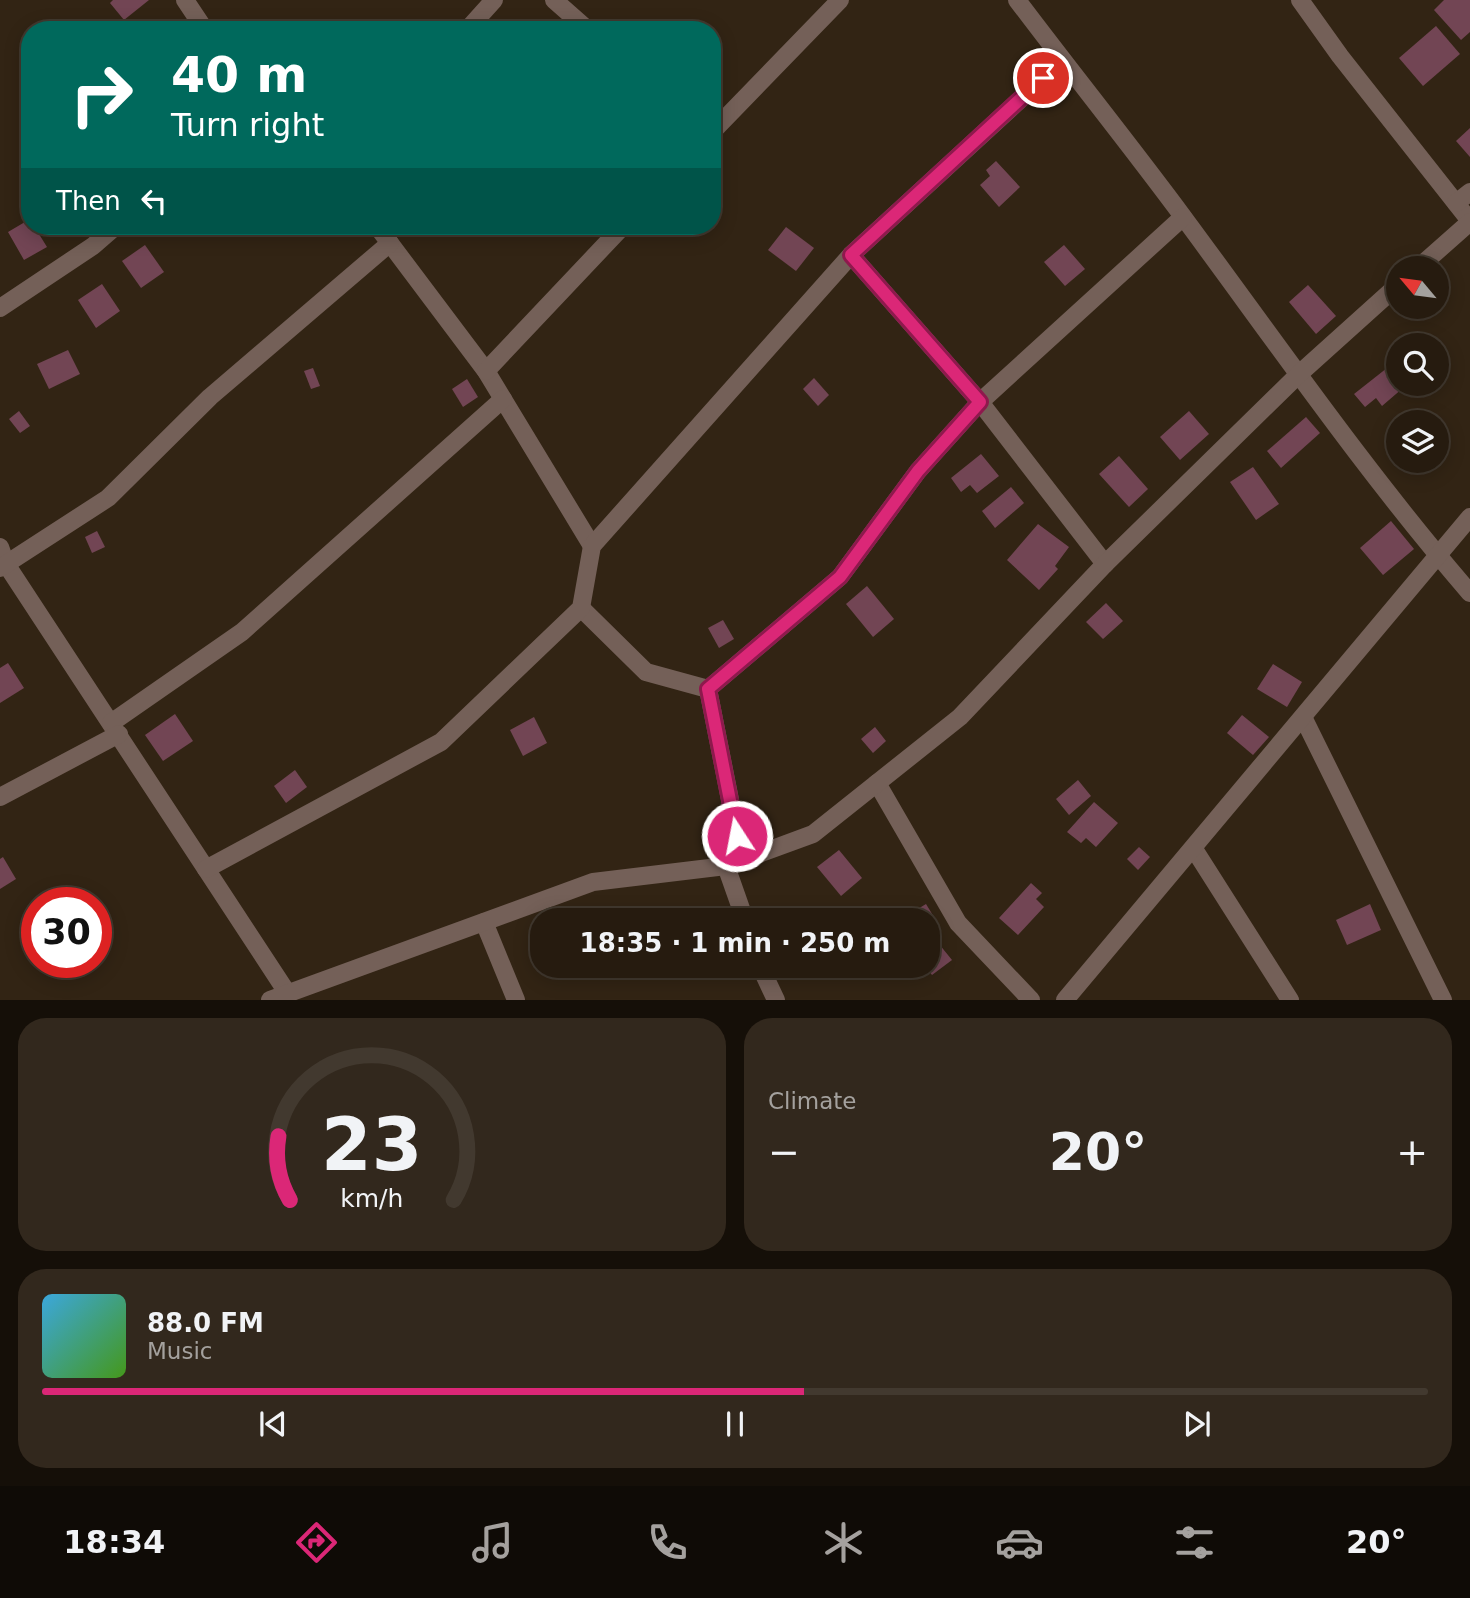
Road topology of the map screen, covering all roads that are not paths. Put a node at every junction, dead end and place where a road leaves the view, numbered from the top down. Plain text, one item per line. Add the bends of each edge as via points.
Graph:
1 (185, 0) edge
2 (494, 0) edge
3 (554, 0) edge
4 (839, 0) edge
5 (1017, 0) edge
6 (1300, 0) edge
7 (199, 21) edge
8 (475, 21) edge
9 (578, 21) edge
10 (1062, 61) junction
11 (721, 123) edge
12 (1463, 198) edge
13 (1183, 217) junction
14 (1470, 221) edge
15 (106, 235) edge
16 (384, 235) edge
17 (614, 235) edge
18 (390, 243) junction
19 (851, 255) junction
20 (1431, 256) edge
21 (1386, 296) edge
22 (0, 308) edge
23 (486, 371) junction
24 (1298, 375) junction
25 (503, 399) junction
26 (980, 402) junction
27 (1470, 517) edge
28 (592, 546) junction
29 (1437, 555) junction
30 (2, 560) edge
31 (1105, 564) junction
32 (1470, 593) edge
33 (581, 608) junction
34 (708, 689) junction
35 (1303, 717) junction
36 (115, 729) junction
37 (877, 783) junction
38 (0, 797) edge
39 (1194, 849) junction
40 (734, 863) junction
41 (206, 869) junction
42 (743, 908) edge
43 (484, 922) junction
44 (766, 978) edge
45 (297, 995) edge
46 (270, 999) edge
47 (516, 999) edge
48 (776, 999) edge
49 (1031, 999) edge
50 (1065, 999) edge
51 (1290, 999) edge
52 (1443, 999) edge

1 - 7 street
2 - 8 street
3 - 9 street
4 - 11 street
5 - 10 street
6 - 12 street via 1340,56
10 - 13 street
10 - 19 street
12 - 14 street
13 - 24 street
13 - 26 street
14 - 20 street
15 - 22 street
16 - 18 street
17 - 23 street
18 - 23 street
18 - 30 street via 210,397 108,498
19 - 26 street
19 - 28 street
21 - 24 street
23 - 25 street
24 - 29 street
24 - 31 street
25 - 28 street
25 - 36 street via 242,632
26 - 31 street
26 - 34 street via 918,471 840,577
27 - 29 street
28 - 33 street
29 - 32 street
29 - 35 street
30 - 36 street
31 - 37 street via 960,717
33 - 34 street via 646,672
33 - 41 street via 441,742
34 - 40 street
35 - 39 street
35 - 52 street
36 - 38 street
36 - 41 street
37 - 40 street via 813,834
37 - 49 street via 958,923
39 - 50 street
39 - 51 street
40 - 42 street
40 - 43 street via 593,882
41 - 45 street
43 - 45 street
43 - 47 street
44 - 48 street
45 - 46 street

